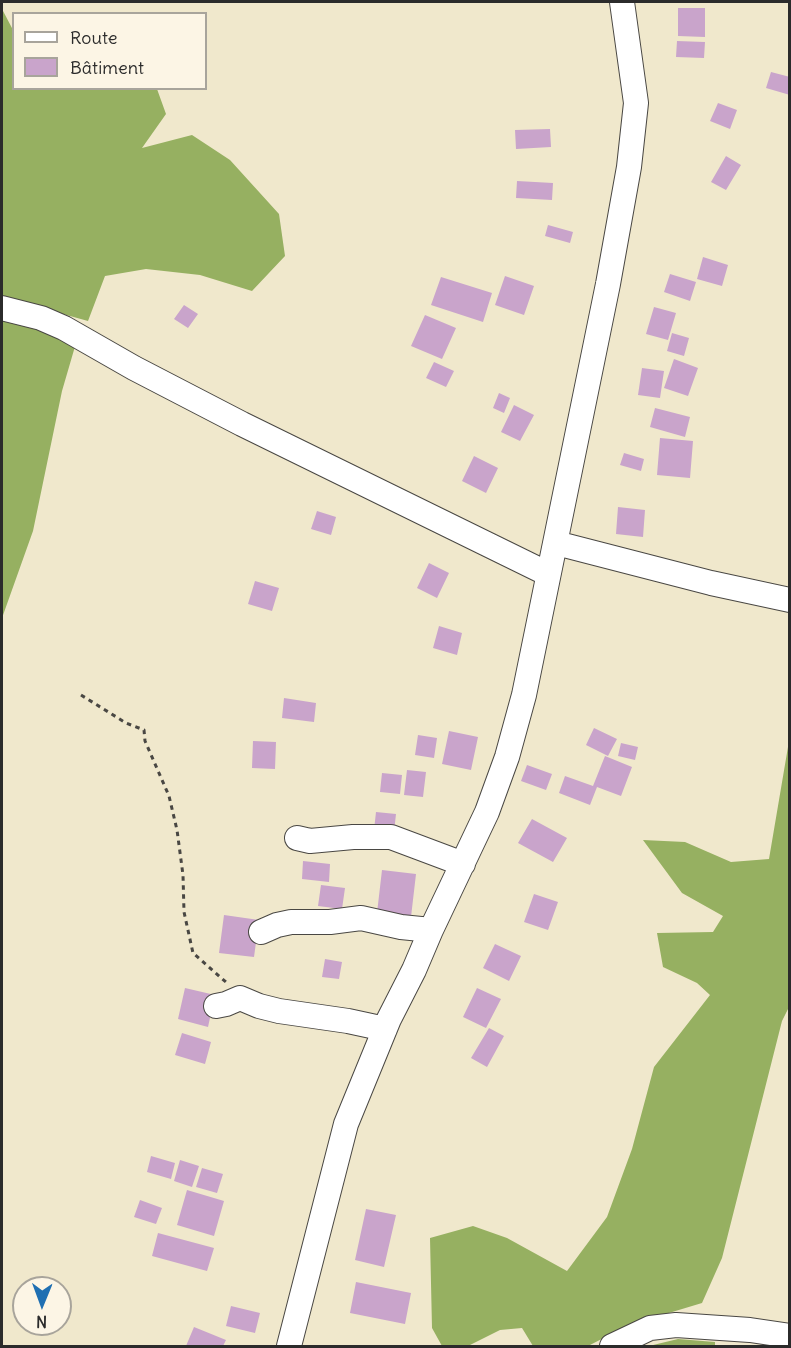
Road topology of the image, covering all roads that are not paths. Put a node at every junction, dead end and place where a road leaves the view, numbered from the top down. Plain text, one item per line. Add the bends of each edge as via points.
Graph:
1 (622, 2) edge
2 (2, 308) edge
3 (556, 543) junction
4 (548, 574) junction
5 (789, 600) edge
6 (297, 838) dead end
7 (463, 864) junction
8 (431, 930) junction
9 (261, 932) dead end
10 (216, 1006) dead end
11 (385, 1029) junction
12 (789, 1336) edge
13 (289, 1346) edge
14 (294, 1347) edge
15 (612, 1347) edge

1 - 3 street via 636,103 629,167
2 - 4 street via 64,328 242,424
3 - 4 street
3 - 5 street
4 - 7 street via 507,758
6 - 7 street via 310,841 391,837
7 - 8 street
8 - 9 street via 361,918 291,922
8 - 11 street
10 - 11 street via 240,998 279,1011
11 - 13 street via 346,1124
12 - 15 street via 676,1325 650,1328
13 - 14 street

